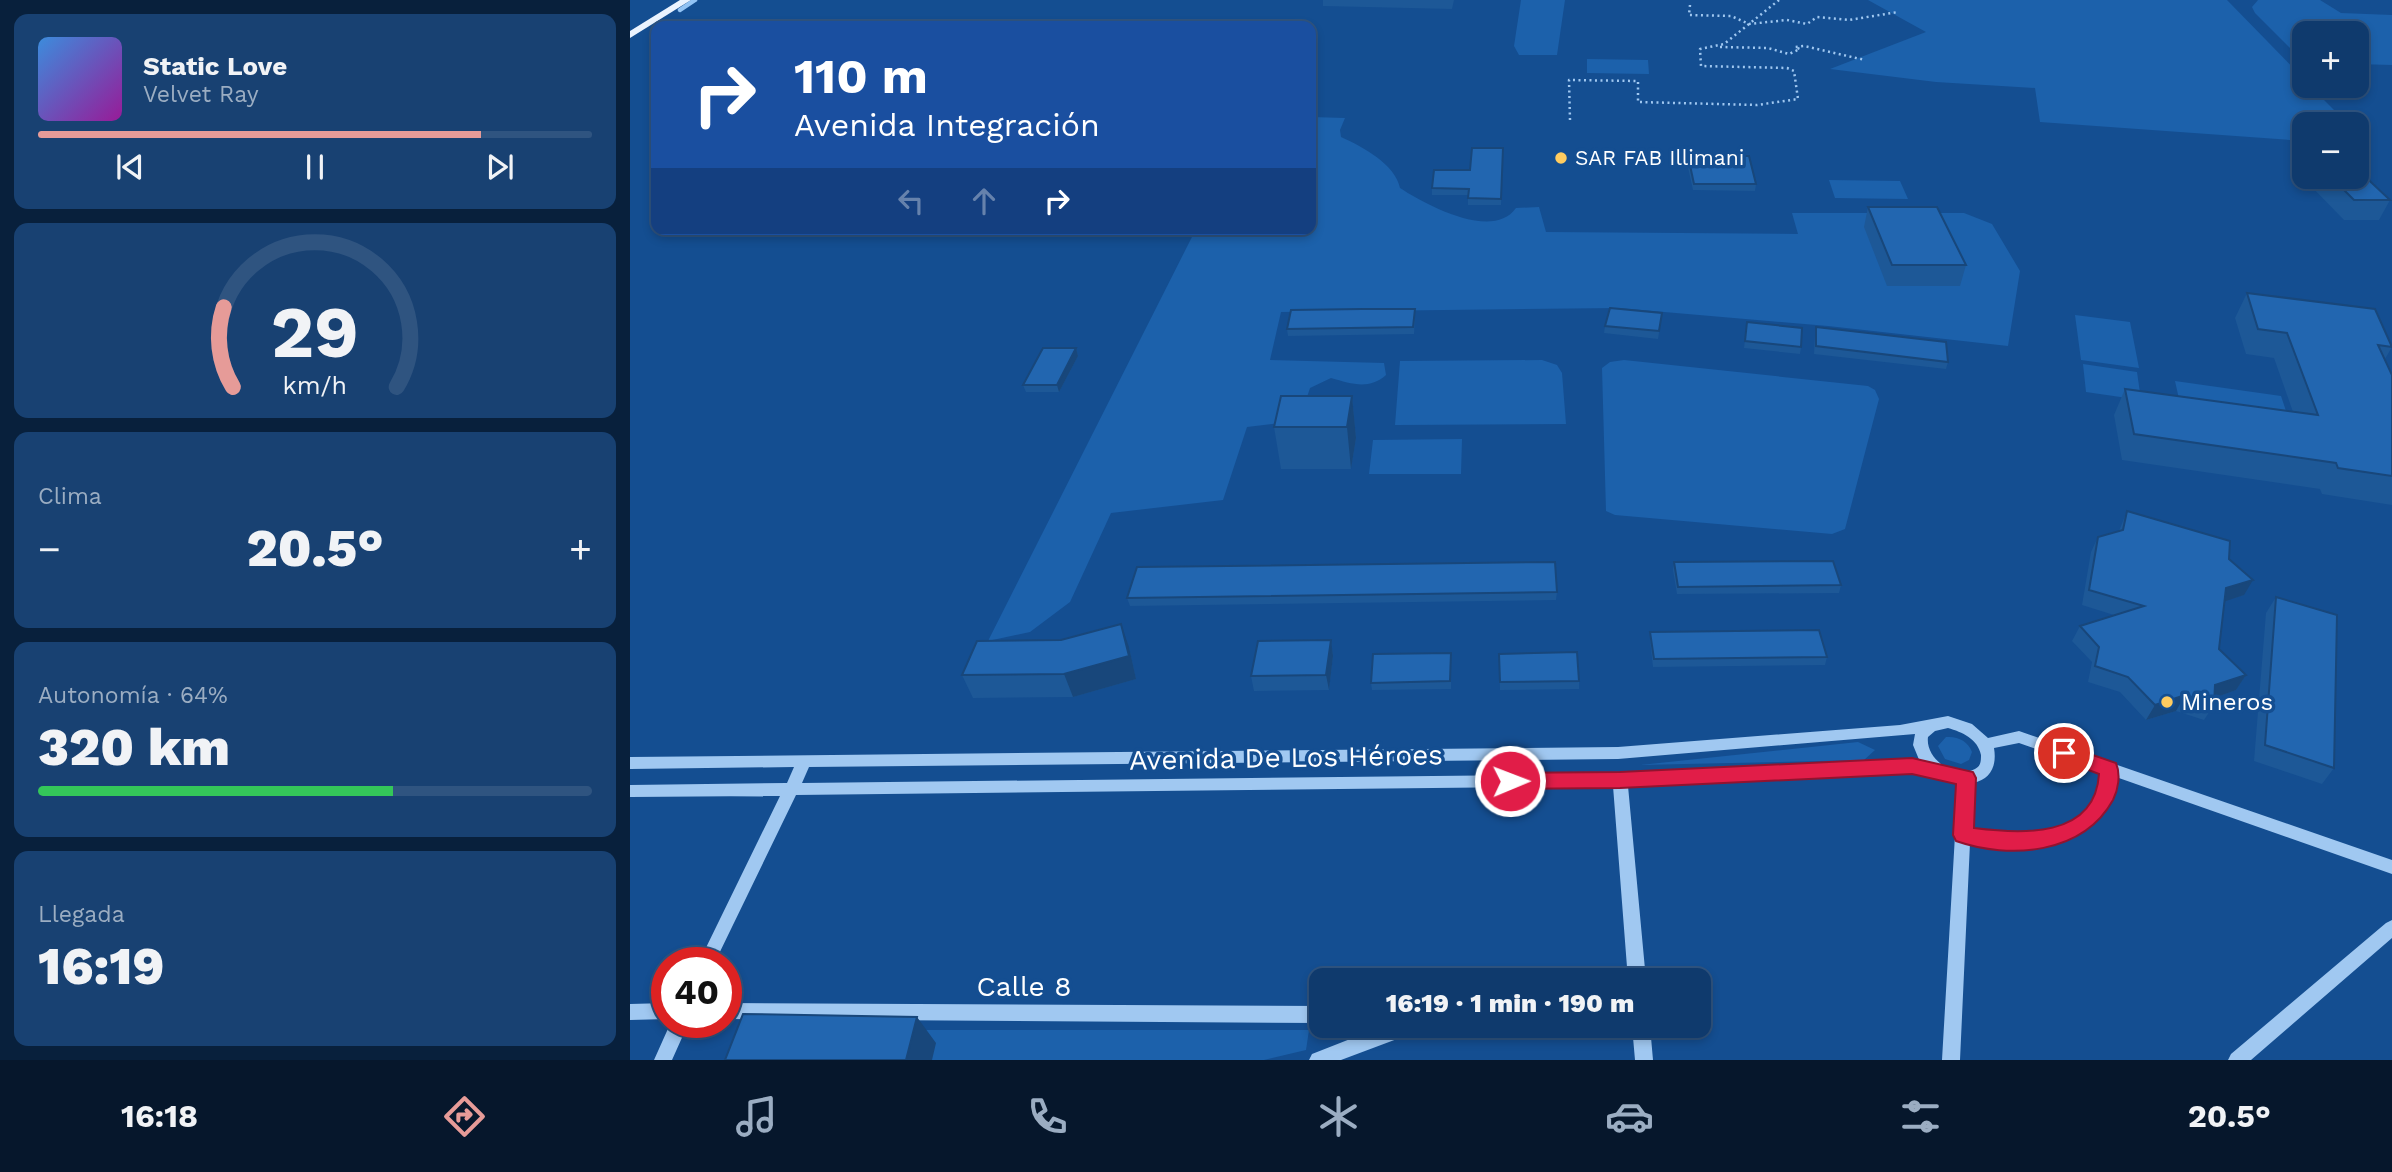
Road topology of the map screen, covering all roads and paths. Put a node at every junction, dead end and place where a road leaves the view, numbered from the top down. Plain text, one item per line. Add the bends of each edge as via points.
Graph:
1 (665, 0) edge
2 (686, 0) edge
3 (1779, 0) edge
4 (1690, 5) dead end
5 (1898, 12) dead end
6 (1748, 24) junction
7 (632, 29) edge
8 (1713, 47) junction
9 (1866, 60) dead end
10 (1570, 120) dead end
11 (1938, 723) junction
12 (1987, 744) junction
13 (805, 761) junction
14 (630, 763) edge
15 (2109, 769) junction
16 (1942, 773) junction
17 (1966, 778) junction
18 (1620, 780) junction
19 (789, 789) junction
20 (630, 791) edge
21 (1963, 835) junction
22 (2392, 867) edge
23 (2392, 928) edge
24 (715, 947) edge
25 (1636, 968) edge
26 (651, 1011) edge
27 (742, 1011) edge
28 (630, 1012) edge
29 (1309, 1015) edge
30 (673, 1038) edge
31 (1375, 1038) edge
32 (1642, 1038) edge
33 (663, 1060) edge
34 (1318, 1060) edge
35 (1644, 1060) edge
36 (1951, 1060) edge
37 (2237, 1060) edge

1 - 7 main road
2 - 7 main road
3 - 6 path
4 - 6 path via 1689,15 1731,16
5 - 6 path via 1875,20 1817,18 1807,24 1787,20
6 - 8 path via 1724,44
8 - 9 path via 1768,48 1790,54 1800,50 1795,47 1804,47
8 - 10 path via 1700,49 1701,66 1787,68 1794,71 1798,99 1757,105 1638,102 1638,81 1569,80
11 - 12 street via 1971,729
11 - 13 street, Avenida De Los Héroes via 1900,731 1618,753
11 - 16 street via 1928,727 1920,741 1925,758
12 - 15 street via 2019,737
12 - 17 street via 1990,763 1985,771
13 - 14 street, Avenida De Los Héroes
13 - 19 street
15 - 21 street via 2108,791 2096,812 2075,828 2049,839 2017,842
15 - 22 street
16 - 17 street
16 - 18 street, Avenida De Los Héroes via 1889,765
17 - 21 street
18 - 19 street, Avenida De Los Héroes
18 - 25 street
19 - 20 street, Avenida De Los Héroes
19 - 24 street
21 - 36 street
23 - 37 street
26 - 28 street
27 - 29 street, Calle 8
30 - 33 street
31 - 34 street
32 - 35 street

